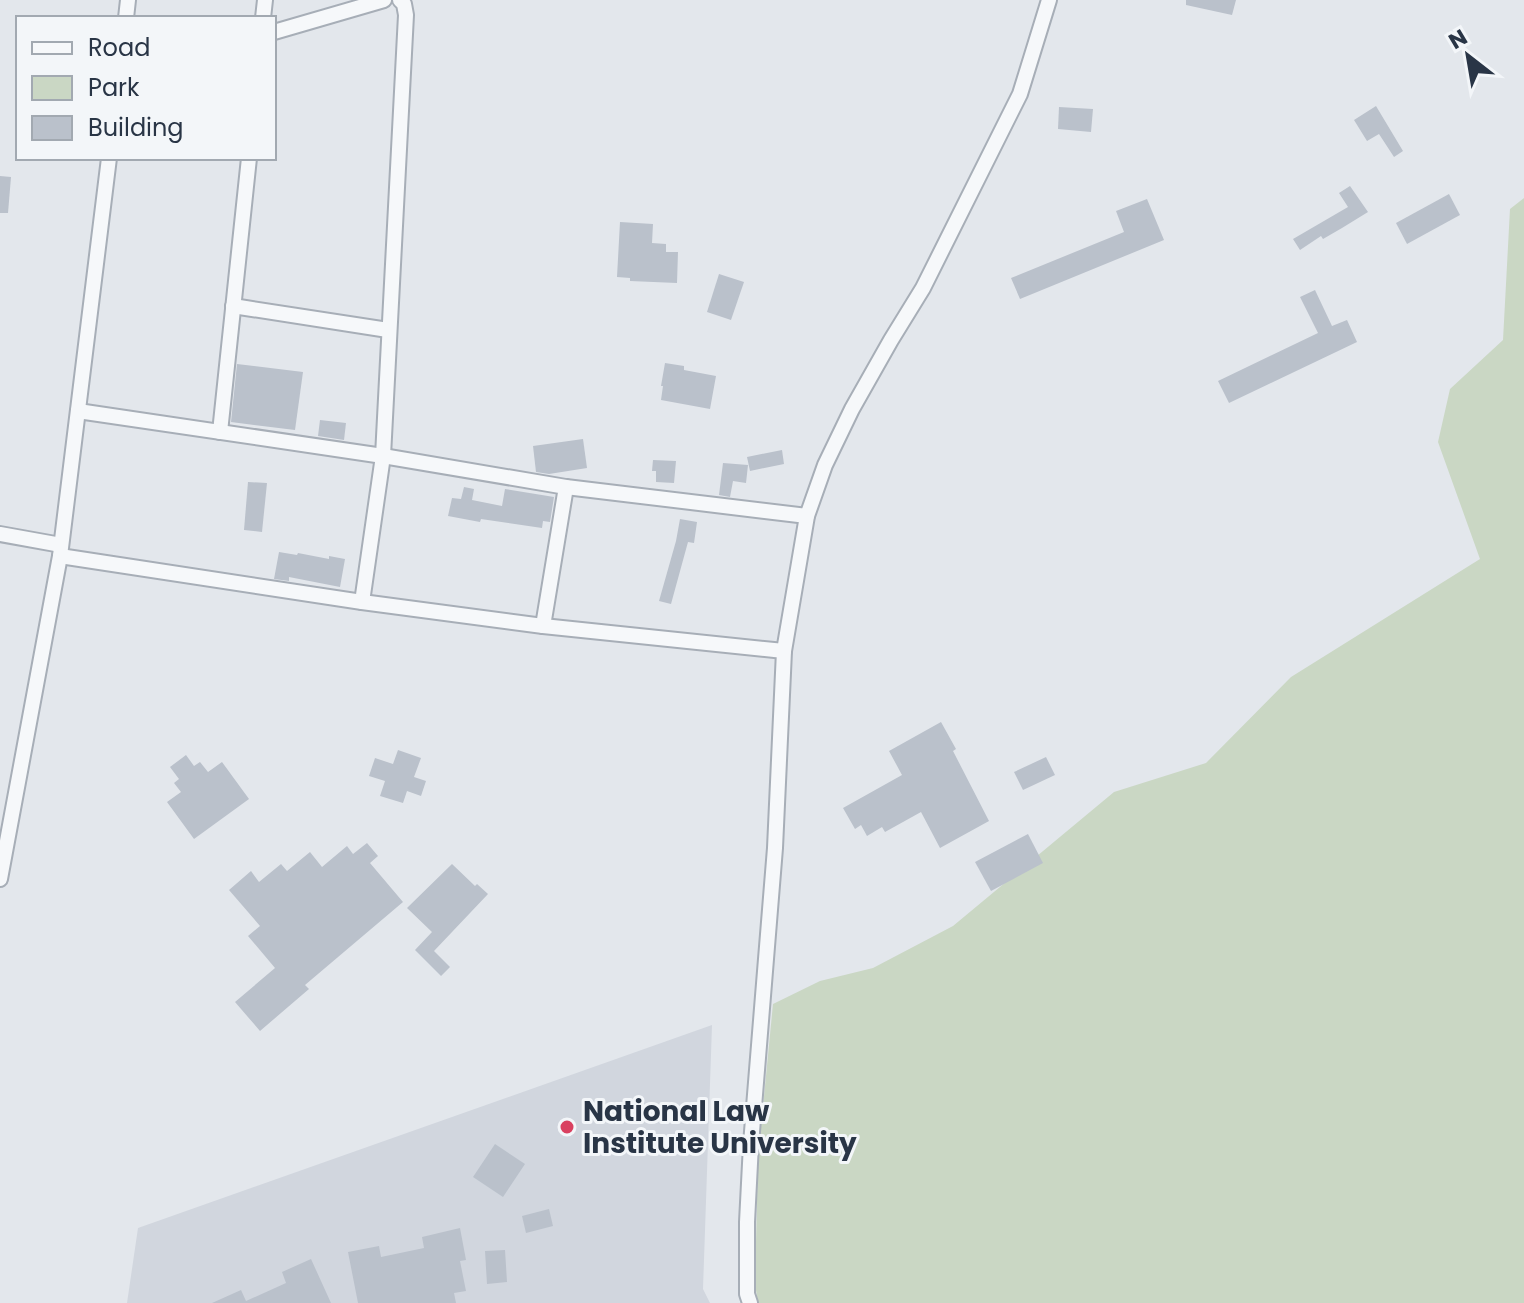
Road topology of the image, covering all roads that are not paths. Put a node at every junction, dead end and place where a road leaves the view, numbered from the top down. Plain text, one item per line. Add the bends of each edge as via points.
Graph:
1 (384, 0) edge
2 (400, 0) edge
3 (1049, 0) edge
4 (352, 4) edge
5 (276, 31) edge
6 (109, 160) edge
7 (249, 160) edge
8 (233, 306) junction
9 (388, 330) junction
10 (78, 411) junction
11 (220, 432) junction
12 (383, 456) junction
13 (566, 487) junction
14 (807, 516) junction
15 (0, 534) edge
16 (60, 550) junction
17 (362, 602) junction
18 (543, 626) junction
19 (784, 651) junction
20 (0, 879) edge
21 (750, 1303) edge

1 - 4 street
2 - 9 street via 406,15
3 - 14 street via 1020,94 923,288 852,409
4 - 5 street
6 - 10 street
7 - 8 street
8 - 9 street
8 - 11 street
9 - 12 street
10 - 11 street
10 - 16 street
11 - 12 street
12 - 13 street
12 - 17 street
13 - 14 street
13 - 18 street
14 - 19 street
15 - 16 street
16 - 17 street
16 - 20 street
17 - 18 street
18 - 19 street
19 - 21 street via 775,848 751,1144

